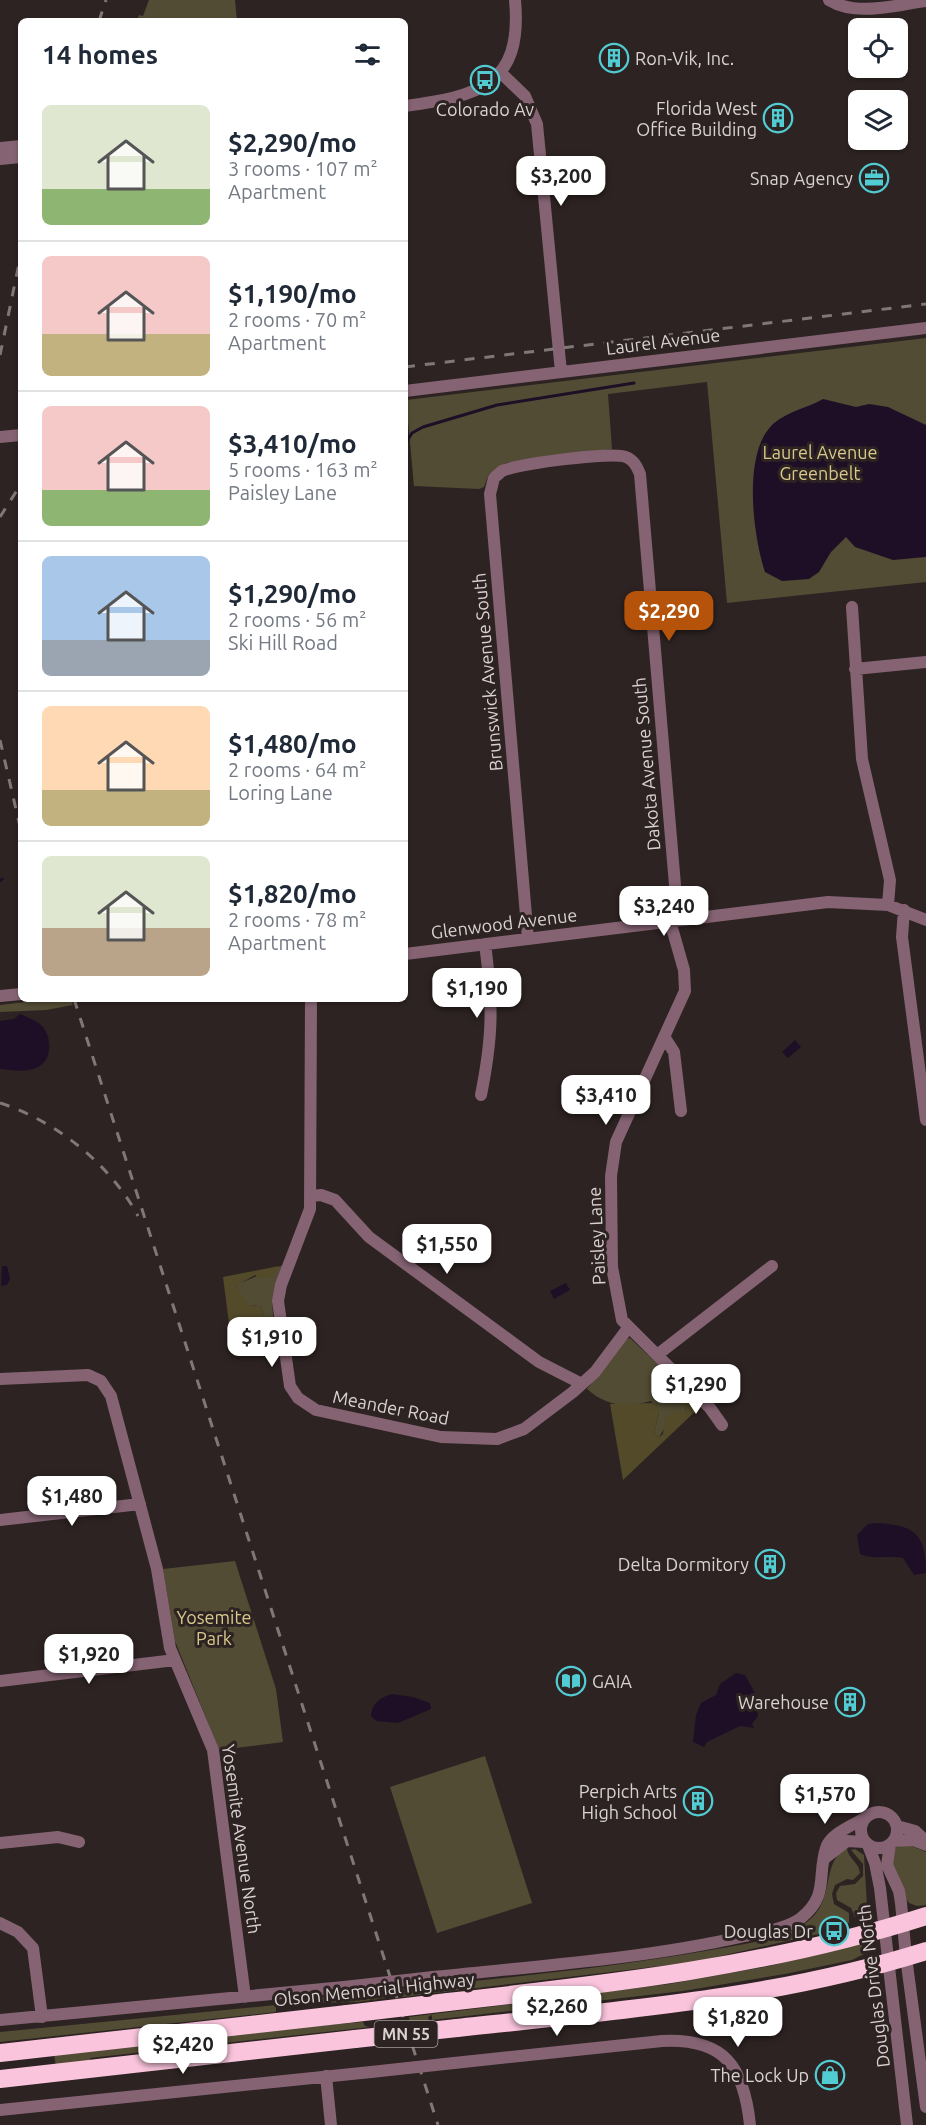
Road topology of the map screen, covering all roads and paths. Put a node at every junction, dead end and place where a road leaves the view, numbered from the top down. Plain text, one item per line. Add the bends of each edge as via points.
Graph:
1 (515, 0) edge
2 (829, 0) edge
3 (926, 1) edge
4 (500, 72) junction
5 (408, 106) edge
6 (18, 146) edge
7 (0, 148) edge
8 (18, 157) edge
9 (0, 159) edge
10 (926, 328) edge
11 (561, 372) junction
12 (408, 391) edge
13 (18, 435) edge
14 (0, 437) edge
15 (565, 460) joint
16 (852, 607) dead end
17 (926, 662) edge
18 (855, 669) junction
19 (888, 905) junction
20 (904, 910) junction
21 (674, 920) junction
22 (926, 920) edge
23 (528, 939) junction
24 (485, 944) junction
25 (408, 954) edge
26 (18, 994) edge
27 (0, 996) edge
28 (311, 1002) edge
29 (665, 1038) junction
30 (481, 1095) dead end
31 (681, 1111) dead end
32 (926, 1120) edge
33 (311, 1196) junction
34 (772, 1266) dead end
35 (628, 1328) junction
36 (657, 1355) junction
37 (0, 1379) edge
38 (582, 1384) junction
39 (722, 1425) dead end
40 (140, 1504) junction
41 (0, 1520) edge
42 (175, 1660) junction
43 (0, 1681) edge
44 (865, 1818) junction
45 (897, 1826) junction
46 (80, 1842) dead end
47 (0, 1843) edge
48 (866, 1843) junction
49 (892, 1843) junction
50 (926, 1843) edge
51 (825, 1858) junction
52 (926, 1916) edge
53 (0, 1923) edge
54 (903, 1924) junction
55 (885, 1929) junction
56 (926, 1951) edge
57 (897, 1960) junction
58 (245, 1997) junction
59 (42, 2017) junction
60 (0, 2020) edge
61 (0, 2053) edge
62 (326, 2076) junction
63 (0, 2079) edge
64 (926, 2108) edge
65 (0, 2110) edge
66 (332, 2125) edge
67 (750, 2125) edge
68 (908, 2125) edge

1 - 4 street via 516,35
2 - 3 street via 857,9
4 - 5 street via 463,97
4 - 11 street via 525,96 537,124
6 - 7 street
8 - 9 street
10 - 11 street, Laurel Avenue
11 - 12 street, Laurel Avenue
13 - 14 street
15 - 21 street, Dakota Avenue South via 618,454 631,460 640,474
15 - 23 street, Brunswick Avenue South via 502,471 492,482 490,494
16 - 18 street
17 - 18 street
18 - 19 street via 862,759 890,880
19 - 20 street, Glenwood Avenue
19 - 21 street, Glenwood Avenue via 828,902
20 - 22 street, Glenwood Avenue
20 - 32 street via 902,937
21 - 23 street, Glenwood Avenue
21 - 29 street, Paisley Lane via 686,981 680,1007
23 - 24 street, Glenwood Avenue
24 - 25 street, Glenwood Avenue
24 - 30 street via 492,1020
26 - 27 street
28 - 33 street, Meander Road
29 - 31 street via 674,1052
29 - 35 street, Paisley Lane via 619,1133 611,1167 612,1267 620,1313
33 - 38 street via 335,1200 369,1237 539,1362
33 - 38 street, Meander Road via 278,1301 290,1386 308,1407 441,1437 497,1440 524,1429
34 - 36 street
35 - 36 street, Paisley Lane
35 - 38 street, Meander Road
36 - 39 street, Paisley Lane
37 - 40 street, Yosemite Avenue North via 76,1374 101,1381 114,1403
40 - 41 street
40 - 42 street, Yosemite Avenue North
42 - 43 street
42 - 58 street, Yosemite Avenue North via 216,1763
44 - 45 street via 881,1812
44 - 48 street via 860,1827
44 - 51 street via 831,1840
45 - 49 street
45 - 50 street via 915,1831
46 - 47 street via 58,1837
48 - 49 street via 879,1848
48 - 51 street via 847,1841
48 - 55 street, Douglas Drive North via 875,1863
49 - 50 street
49 - 54 street, Douglas Drive North via 887,1865 899,1891
51 - 58 street, bridge via 822,1886 809,1910 795,1921 767,1931 650,1953
52 - 54 highway, Olson Memorial Highway / MN 55
53 - 59 street via 25,1937 33,1948
54 - 55 highway, Olson Memorial Highway / MN 55
54 - 57 street, Douglas Drive North
55 - 57 street, Douglas Drive North
55 - 61 highway, Olson Memorial Highway / MN 55, bridge via 705,1971
56 - 57 highway, MN 55
57 - 63 highway, MN 55, bridge via 718,1998
57 - 64 street, Douglas Drive North
57 - 68 street, Douglas Drive North
58 - 59 street
59 - 60 street
62 - 65 street
62 - 66 street
62 - 67 street, bridge via 689,2041 712,2048 734,2065 745,2089

